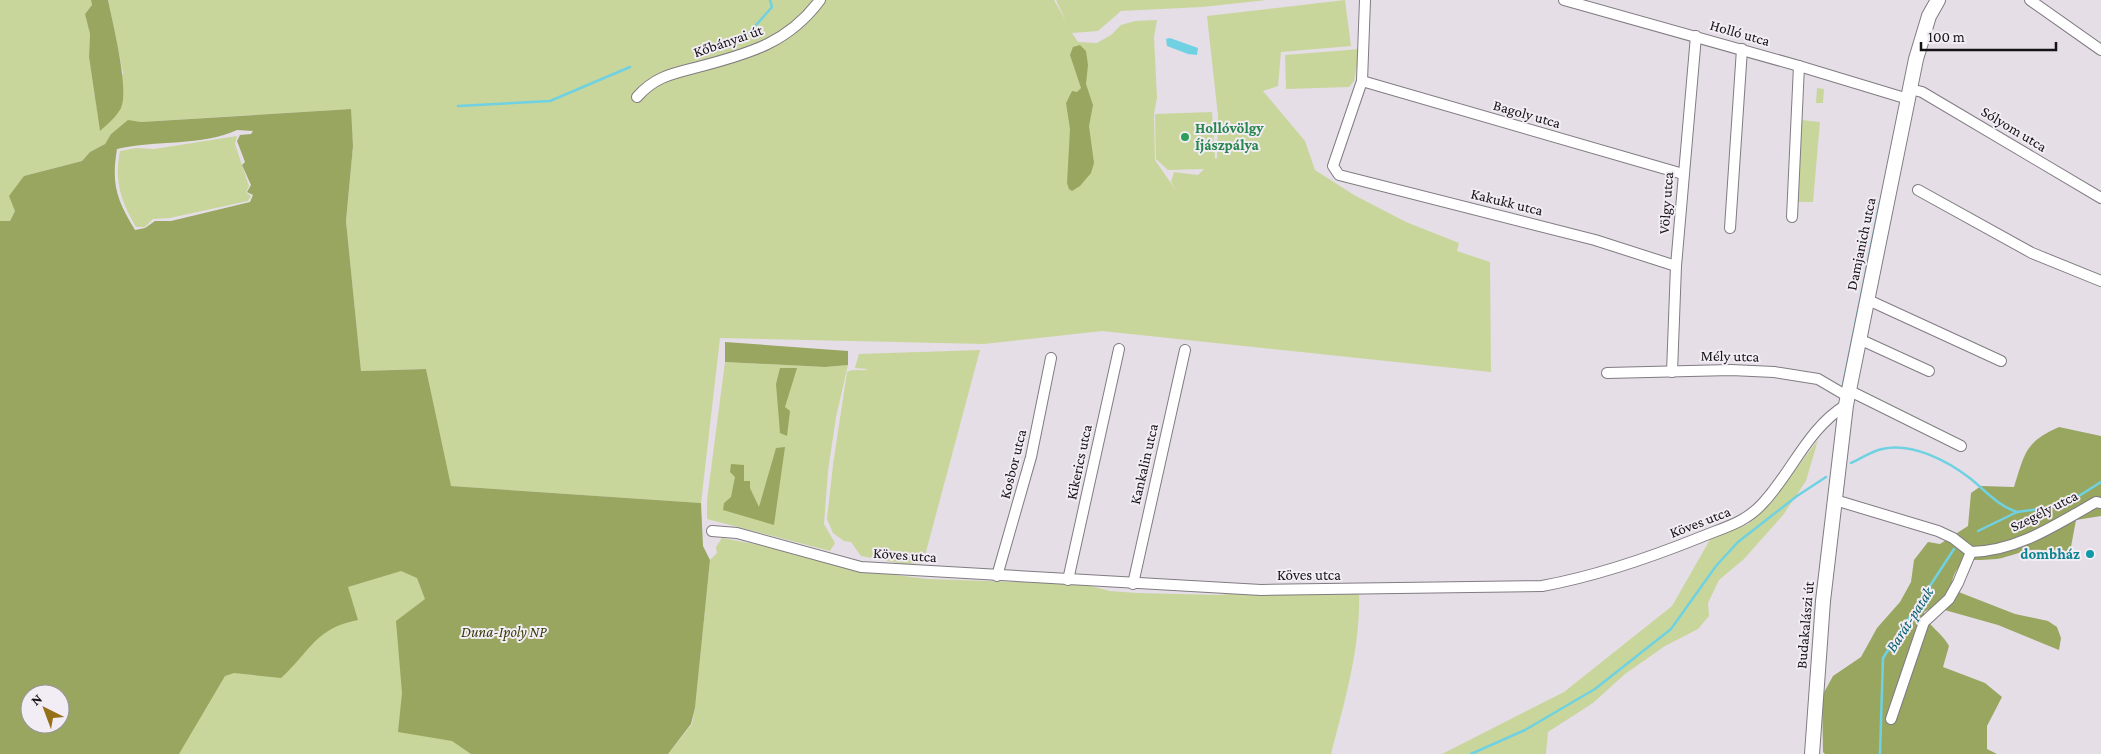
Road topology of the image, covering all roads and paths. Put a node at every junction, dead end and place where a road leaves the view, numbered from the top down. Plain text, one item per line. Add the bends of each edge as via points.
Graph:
1 (820, 0) edge
2 (1364, 0) edge
3 (1567, 0) edge
4 (1938, 0) edge
5 (2030, 0) edge
6 (1696, 36) junction
7 (1742, 50) junction
8 (2101, 50) edge
9 (1799, 66) junction
10 (1362, 82) junction
11 (1909, 94) junction
12 (638, 97) dead end
13 (1683, 174) junction
14 (1918, 190) dead end
15 (2101, 198) edge
16 (1792, 217) dead end
17 (1730, 228) dead end
18 (1676, 266) junction
19 (2101, 281) edge
20 (1866, 299) junction
21 (1859, 339) junction
22 (1119, 349) dead end
23 (1185, 350) dead end
24 (1051, 358) dead end
25 (2001, 361) dead end
26 (1929, 371) dead end
27 (1672, 372) junction
28 (1607, 373) dead end
29 (1847, 397) junction
30 (1960, 446) dead end
31 (1834, 500) junction
32 (2101, 503) edge
33 (712, 531) dead end
34 (1971, 552) junction
35 (997, 576) junction
36 (1068, 580) junction
37 (1133, 584) junction
38 (1891, 719) dead end
39 (1812, 754) edge

1 - 12 street, Kőbányai út via 793,30 768,45 663,76 648,85
2 - 10 street
3 - 6 street, Holló utca
4 - 11 main road, Damjanich utca via 1922,36
5 - 8 street
6 - 7 street, Holló utca
6 - 13 street, Völgy utca
7 - 9 street, Holló utca
7 - 17 street
9 - 11 street, Holló utca
9 - 16 street
10 - 13 street, Bagoly utca
10 - 18 street, Kakukk utca via 1333,166 1339,175 1595,240
11 - 15 street, Sólyom utca via 1922,92
11 - 20 main road, Damjanich utca
13 - 18 street, Völgy utca
14 - 19 street via 2032,253
18 - 27 street, Völgy utca
20 - 21 main road, Damjanich utca
20 - 25 street
21 - 26 street
21 - 29 main road, Damjanich utca
22 - 36 street, Kikerics utca
23 - 37 street, Kankalin utca
24 - 35 street, Kosbor utca via 1031,457
27 - 28 street, Mély utca
27 - 29 street, Mély utca via 1774,372 1818,379
29 - 30 street, Mély utca
29 - 31 main road, Damjanich utca
29 - 37 street, Köves utca via 1828,416 1764,503 1744,521 1649,558 1585,578 1542,586 1359,590 1261,590
31 - 34 street via 1938,531 1954,538
31 - 39 main road, Budakalászi út
32 - 34 street, Szegély utca via 2096,502 2022,541 1989,551
33 - 35 street, Köves utca via 737,533 861,567
34 - 38 street via 1949,598 1924,622
35 - 36 street, Köves utca
36 - 37 street, Köves utca

